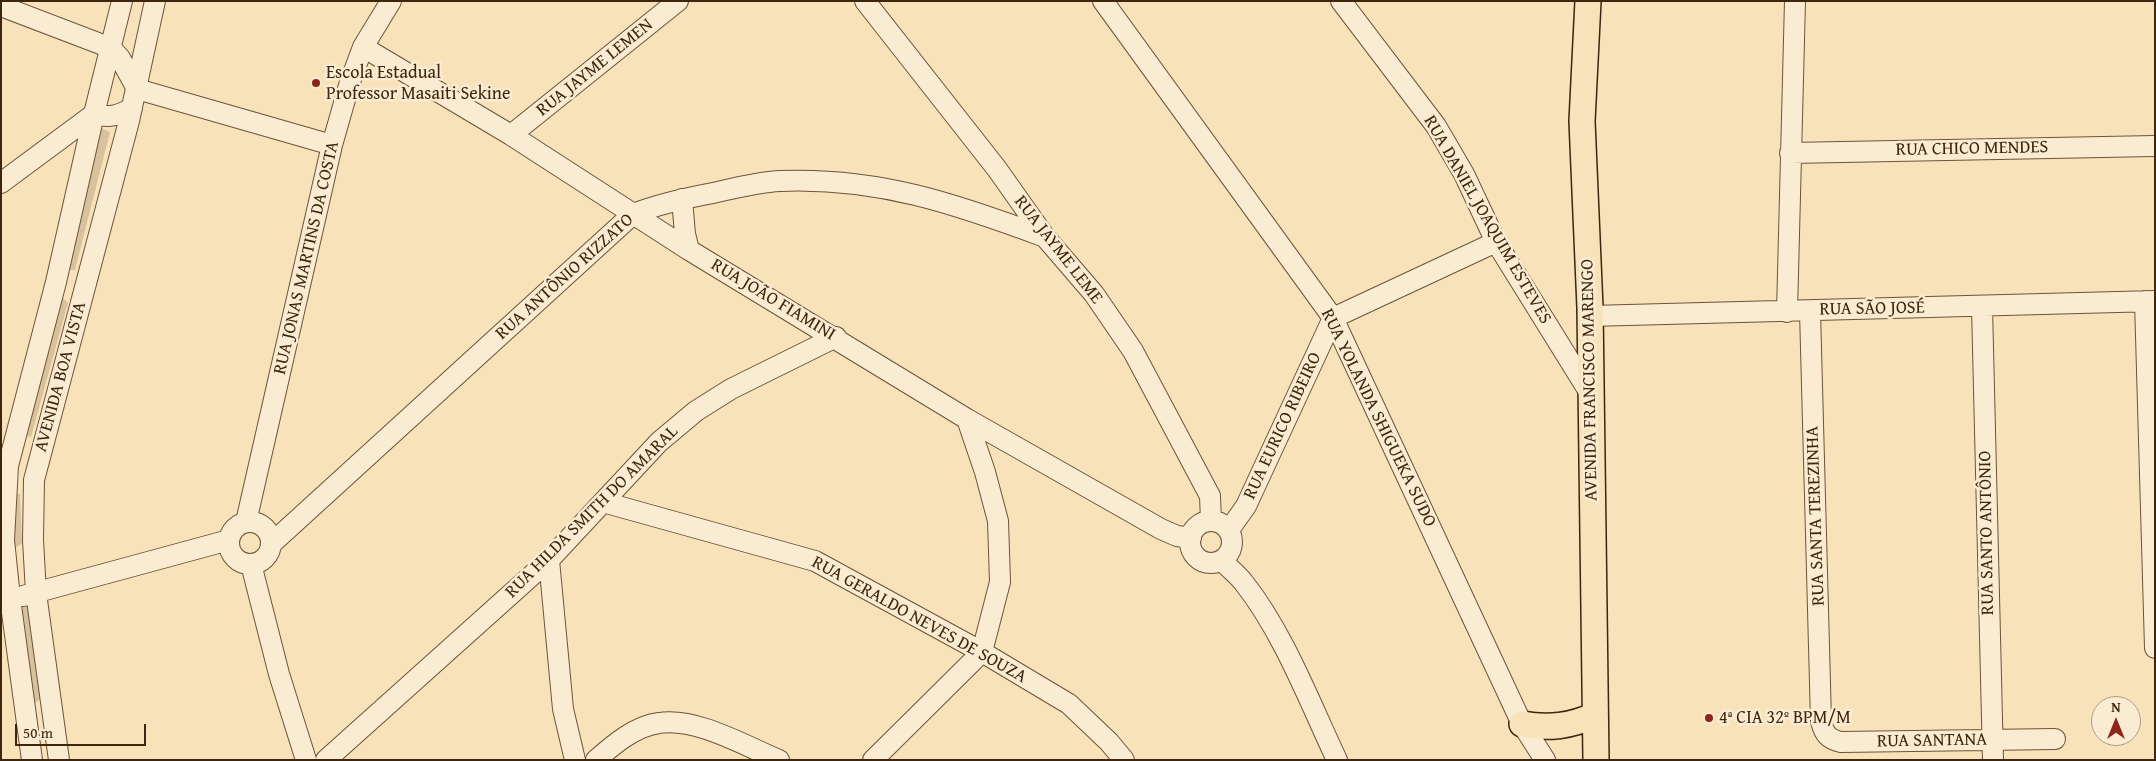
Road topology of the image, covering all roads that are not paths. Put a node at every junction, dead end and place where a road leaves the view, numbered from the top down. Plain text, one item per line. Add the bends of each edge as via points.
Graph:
1 (122, 1) edge
2 (155, 1) edge
3 (391, 1) edge
4 (678, 1) edge
5 (865, 1) edge
6 (1103, 1) edge
7 (1341, 1) edge
8 (1794, 1) edge
9 (1585, 4) edge
10 (1, 6) edge
11 (362, 47) junction
12 (111, 48) junction
13 (136, 89) junction
14 (132, 108) junction
15 (94, 114) junction
16 (511, 135) junction
17 (332, 145) junction
18 (2155, 146) edge
19 (1790, 153) junction
20 (1, 182) edge
21 (682, 199) junction
22 (633, 214) junction
23 (1045, 237) junction
24 (1496, 242) junction
25 (689, 250) junction
26 (56, 282) junction
27 (83, 290) junction
28 (2150, 301) edge
29 (1982, 307) junction
30 (1810, 311) junction
31 (1787, 312) junction
32 (1590, 316) junction
33 (1333, 318) junction
34 (836, 337) junction
35 (1591, 395) junction
36 (967, 419) junction
37 (34, 480) junction
38 (4, 484) edge
39 (603, 502) junction
40 (1211, 521) junction
41 (246, 522) junction
42 (1229, 530) junction
43 (1190, 538) junction
44 (229, 540) junction
45 (271, 544) junction
46 (549, 560) junction
47 (1222, 561) junction
48 (251, 564) junction
49 (36, 593) junction
50 (10, 598) junction
51 (2155, 648) edge
52 (982, 652) junction
53 (1595, 715) junction
54 (1821, 721) joint
55 (1522, 724) junction
56 (2055, 739) dead end
57 (1993, 740) junction
58 (58, 752) edge
59 (29, 758) edge
60 (306, 760) edge
61 (326, 760) edge
62 (575, 760) edge
63 (596, 760) edge
64 (779, 760) edge
65 (874, 760) edge
66 (1124, 760) edge
67 (1337, 760) edge
68 (1544, 760) edge
69 (1596, 760) edge
70 (1993, 760) edge

1 - 12 street, AVENIDA BOA VISTA
2 - 13 street, AVENIDA BOA VISTA
3 - 11 street, RUA JONAS MARTINS DA COSTA
4 - 16 street, RUA JAYME LEMEN
5 - 23 street, RUA JAYME LEME via 997,169
6 - 33 street, RUA YOLANDA SHIGUEKA SUDO
7 - 24 street, RUA DANIEL JOAQUIM ESTEVES via 1436,126 1464,174
8 - 19 street
9 - 32 main road, AVENIDA FRANCISCO MARENGO via 1582,121
10 - 12 street
11 - 16 street, RUA JOÃO FIAMINI
11 - 17 street, RUA JONAS MARTINS DA COSTA
12 - 13 street
12 - 15 street, AVENIDA BOA VISTA
13 - 14 street, AVENIDA BOA VISTA
13 - 17 street
14 - 15 street via 108,118
14 - 27 street, AVENIDA BOA VISTA
15 - 20 street
15 - 26 street, AVENIDA BOA VISTA
16 - 22 street, RUA JOÃO FIAMINI
17 - 41 street, RUA JONAS MARTINS DA COSTA
18 - 19 street, RUA CHICO MENDES
19 - 31 street
21 - 22 street, RUA ANTÔNIO RIZZATO
21 - 23 street, RUA ANTÔNIO RIZZATO via 778,181 829,180 903,190 967,208
21 - 25 street
22 - 25 street, RUA JOÃO FIAMINI
22 - 45 street, RUA ANTÔNIO RIZZATO
23 - 40 street, RUA JAYME LEME via 1094,294 1133,351 1210,496
24 - 33 street
24 - 35 street, RUA DANIEL JOAQUIM ESTEVES
25 - 34 street, RUA JOÃO FIAMINI
26 - 27 street
26 - 38 street, AVENIDA BOA VISTA
27 - 37 street, AVENIDA BOA VISTA
28 - 29 street, RUA SÃO JOSÉ
28 - 51 street
29 - 30 street, RUA SÃO JOSÉ
29 - 57 street, RUA SANTO ANTÔNIO
30 - 31 street, RUA SÃO JOSÉ
30 - 54 street, RUA SANTA TEREZINHA
31 - 32 street, RUA SÃO JOSÉ
32 - 35 main road, AVENIDA FRANCISCO MARENGO
33 - 42 street, RUA EURICO RIBEIRO via 1246,506
33 - 55 street, RUA YOLANDA SHIGUEKA SUDO
34 - 36 street, RUA JOÃO FIAMINI
34 - 39 street, RUA HILDA SMITH DO AMARAL via 731,389 696,411 659,442
35 - 53 main road, AVENIDA FRANCISCO MARENGO
36 - 43 street, RUA JOÃO FIAMINI via 1161,529
36 - 52 street via 998,521 1000,582
37 - 38 street
37 - 49 street, AVENIDA BOA VISTA via 32,540
38 - 50 street, AVENIDA BOA VISTA via 4,540
39 - 46 street, RUA HILDA SMITH DO AMARAL
39 - 52 street, RUA GERALDO NEVES DE SOUZA via 815,561
40 - 42 street
40 - 43 street via 1198,526
41 - 44 street via 236,527
41 - 45 street via 264,527
42 - 47 street via 1233,544
43 - 47 street via 1192,551 1202,561
44 - 48 street via 233,556 242,563
44 - 49 street
45 - 48 street via 262,560
46 - 61 street, RUA HILDA SMITH DO AMARAL
46 - 62 street via 563,710
47 - 67 street via 1260,604
48 - 60 street via 278,674
49 - 50 street
49 - 58 street, AVENIDA BOA VISTA
50 - 59 street, AVENIDA BOA VISTA
52 - 65 street
52 - 66 street, RUA GERALDO NEVES DE SOUZA via 1069,704
53 - 55 main road via 1566,726
53 - 69 main road, AVENIDA FRANCISCO MARENGO
54 - 57 street, RUA SANTANA via 1827,736 1841,742
55 - 68 street, RUA YOLANDA SHIGUEKA SUDO
56 - 57 street, RUA SANTANA
57 - 70 street, RUA SANTO ANTÔNIO
58 - 59 street via 42,748
63 - 64 street via 620,740 658,722 687,723

